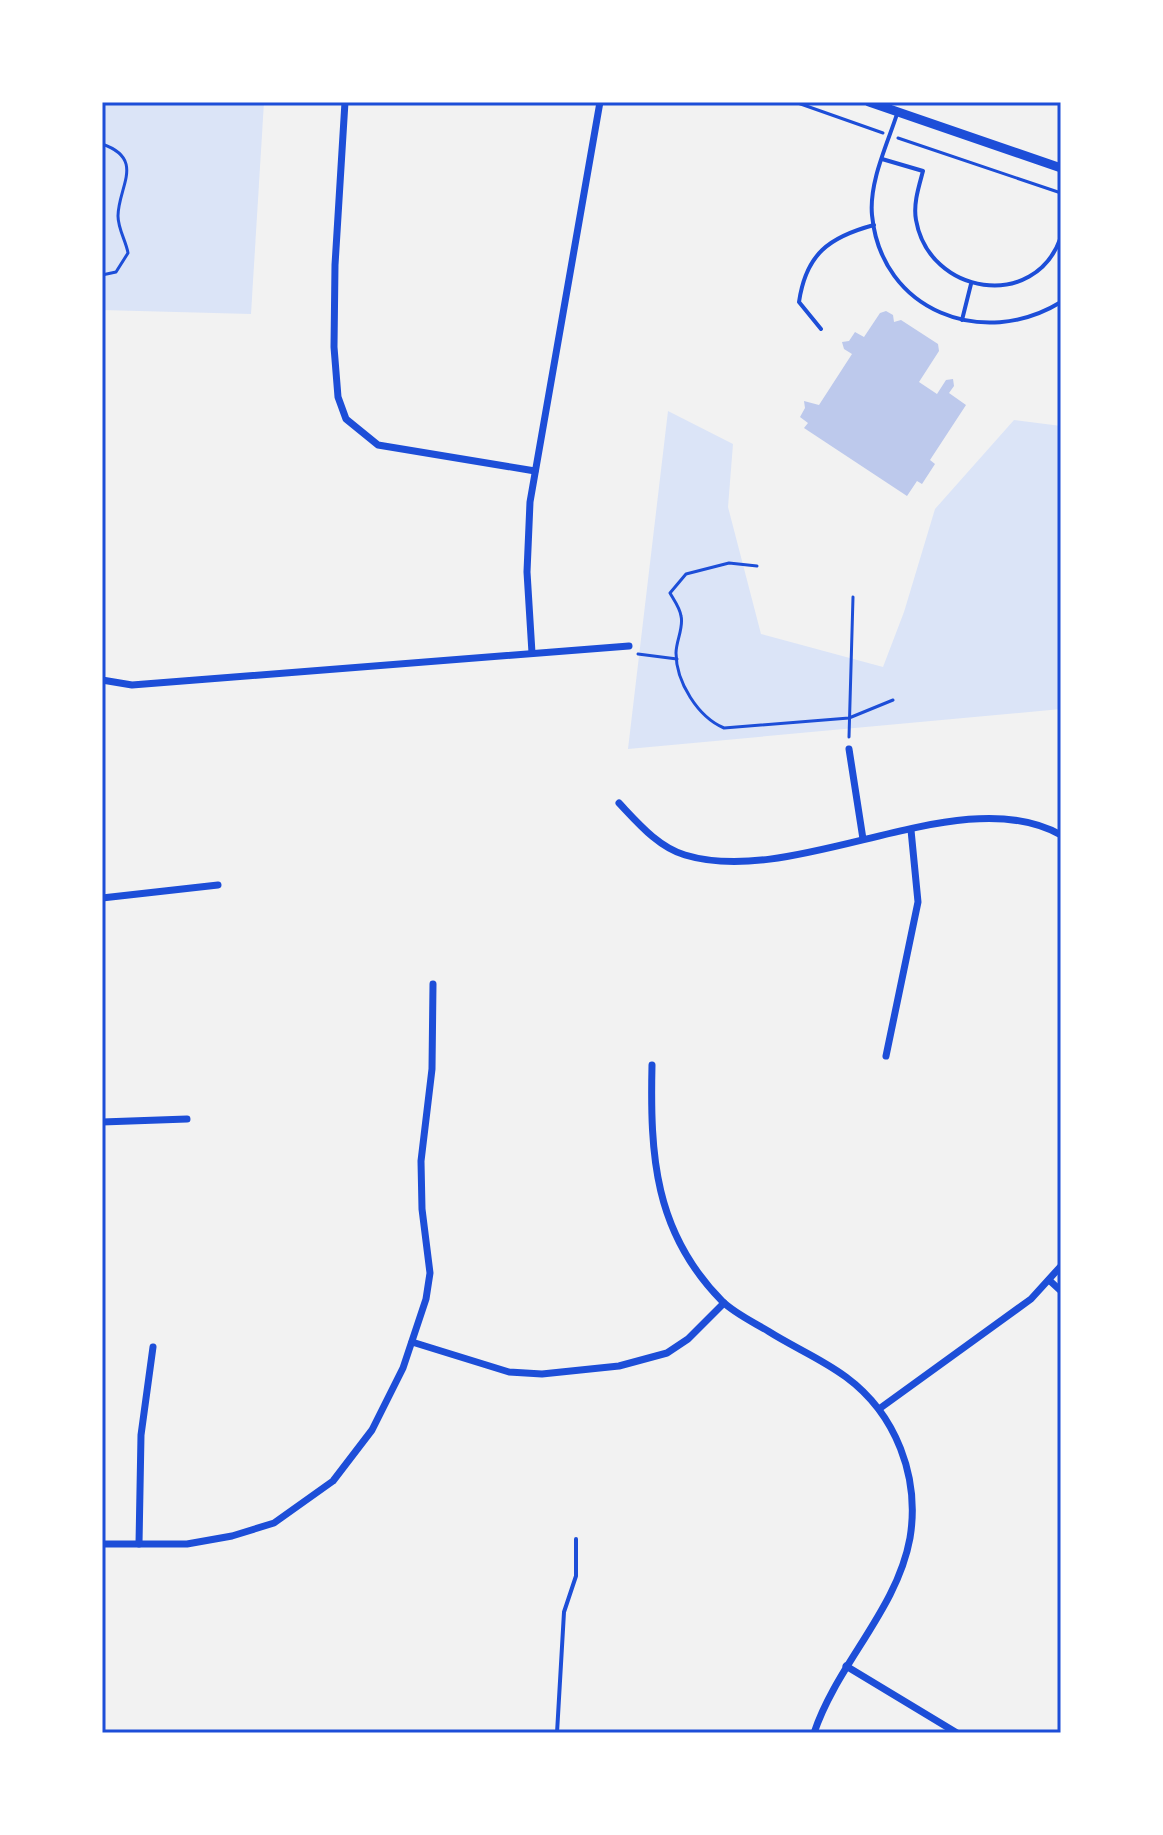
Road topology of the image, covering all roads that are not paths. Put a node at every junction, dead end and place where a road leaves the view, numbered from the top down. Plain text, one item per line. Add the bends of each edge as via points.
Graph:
1 (345, 102) edge
2 (600, 102) edge
3 (869, 102) edge
4 (897, 112) junction
5 (882, 159) junction
6 (1061, 168) edge
7 (874, 225) junction
8 (1061, 237) edge
9 (971, 283) junction
10 (1061, 302) edge
11 (962, 320) junction
12 (821, 329) dead end
13 (535, 471) junction
14 (629, 646) road end
15 (532, 653) junction
16 (102, 680) edge
17 (849, 749) road end
18 (619, 803) dead end
19 (911, 830) junction
20 (1061, 835) edge
21 (863, 839) junction
22 (218, 885) dead end
23 (102, 898) edge
24 (433, 984) dead end
25 (886, 1056) dead end
26 (652, 1065) dead end
27 (187, 1119) dead end
28 (102, 1122) edge
29 (1061, 1266) edge
30 (1049, 1280) junction
31 (1061, 1291) edge
32 (724, 1303) junction
33 (412, 1342) junction
34 (153, 1347) dead end
35 (879, 1409) junction
36 (576, 1539) dead end
37 (102, 1544) edge
38 (139, 1544) junction
39 (846, 1666) junction
40 (557, 1733) edge
41 (814, 1733) edge
42 (957, 1733) edge

1 - 13 street via 334,347 338,397 346,419 378,445
2 - 13 street
3 - 4 street
4 - 5 lane
4 - 6 street
5 - 7 lane via 873,194
5 - 9 lane via 923,171 915,216 921,241 954,277
7 - 11 lane via 902,285 933,309
7 - 12 lane via 827,242 813,261 799,302
8 - 9 lane via 1046,262 1026,277 1002,285
9 - 11 lane
10 - 11 lane via 1008,323
13 - 15 street via 527,572
14 - 15 street
15 - 16 street via 132,685
17 - 21 street
18 - 21 street via 648,834 684,855 751,863
19 - 20 street via 1009,818
19 - 21 street
19 - 25 street via 918,902
22 - 23 street
24 - 33 street via 432,1069 421,1161 430,1273
26 - 32 street via 655,1176 679,1242
27 - 28 street
29 - 30 street
30 - 31 street
30 - 35 street
32 - 33 street via 667,1353 619,1366 509,1372
32 - 35 street via 846,1378
33 - 38 street via 355,1457 309,1500 274,1523 232,1536 187,1544
34 - 38 street via 141,1435
35 - 39 street via 909,1474 910,1534 893,1589
36 - 40 lane via 576,1576 564,1612
37 - 38 street
39 - 41 street
39 - 42 street

